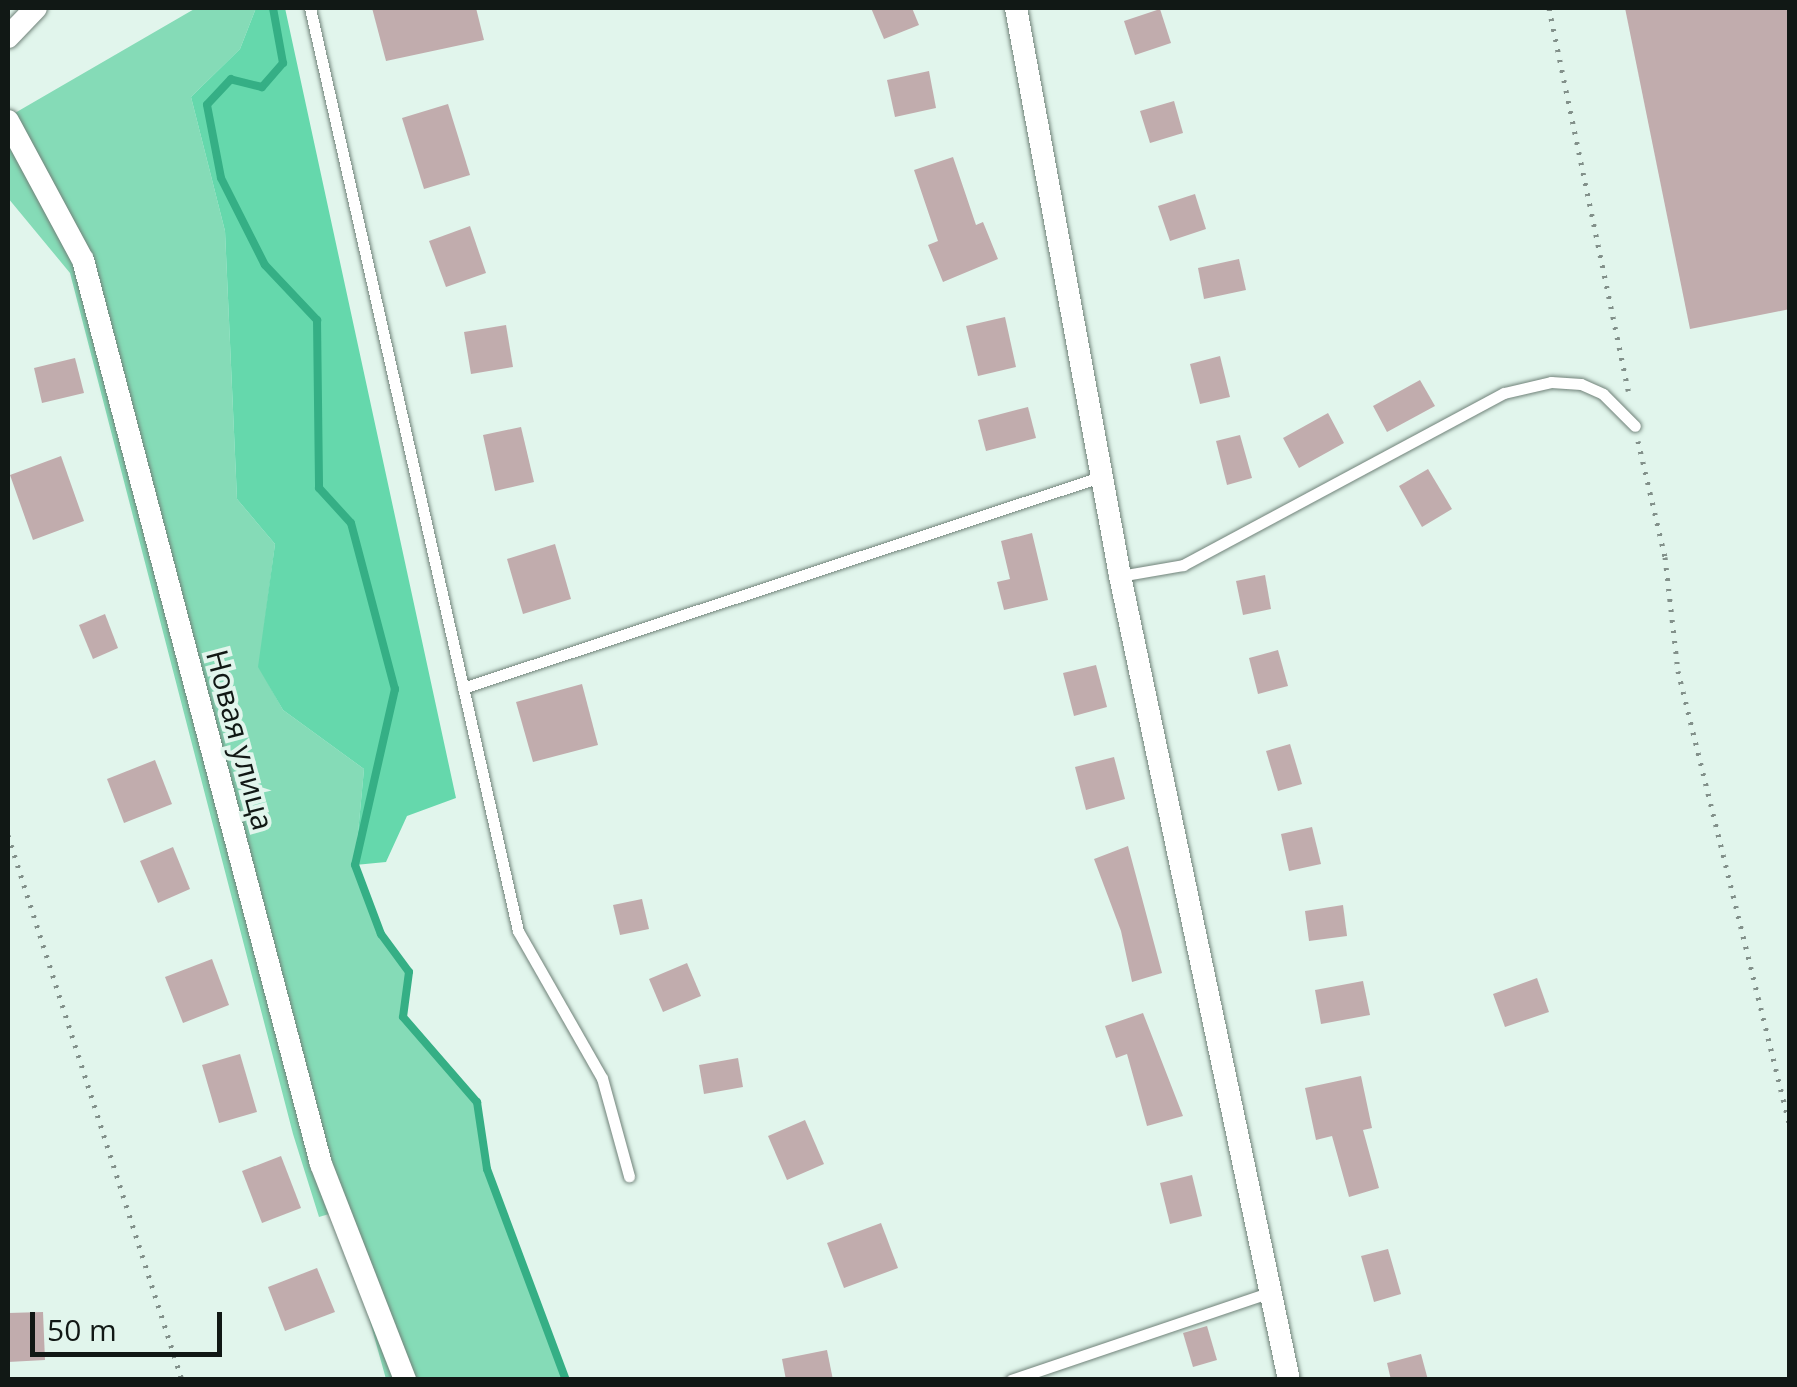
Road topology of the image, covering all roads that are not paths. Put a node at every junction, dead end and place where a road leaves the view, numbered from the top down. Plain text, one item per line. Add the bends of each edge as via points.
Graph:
1 (36, 8) edge
2 (310, 8) edge
3 (1016, 8) edge
4 (8, 36) edge
5 (8, 121) edge
6 (1635, 426) road end
7 (1107, 475) junction
8 (1120, 576) junction
9 (463, 688) junction
10 (629, 1176) dead end
11 (1275, 1290) junction
12 (405, 1380) edge
13 (1011, 1380) edge
14 (1290, 1380) edge

1 - 4 street
2 - 9 lane
3 - 7 street
5 - 12 street, Новая улица via 83,260 321,1164
6 - 8 lane via 1603,394 1580,384 1550,382 1504,393 1183,565
7 - 8 street
7 - 9 lane
8 - 11 street
9 - 10 lane via 518,930 602,1078
11 - 13 lane
11 - 14 street

